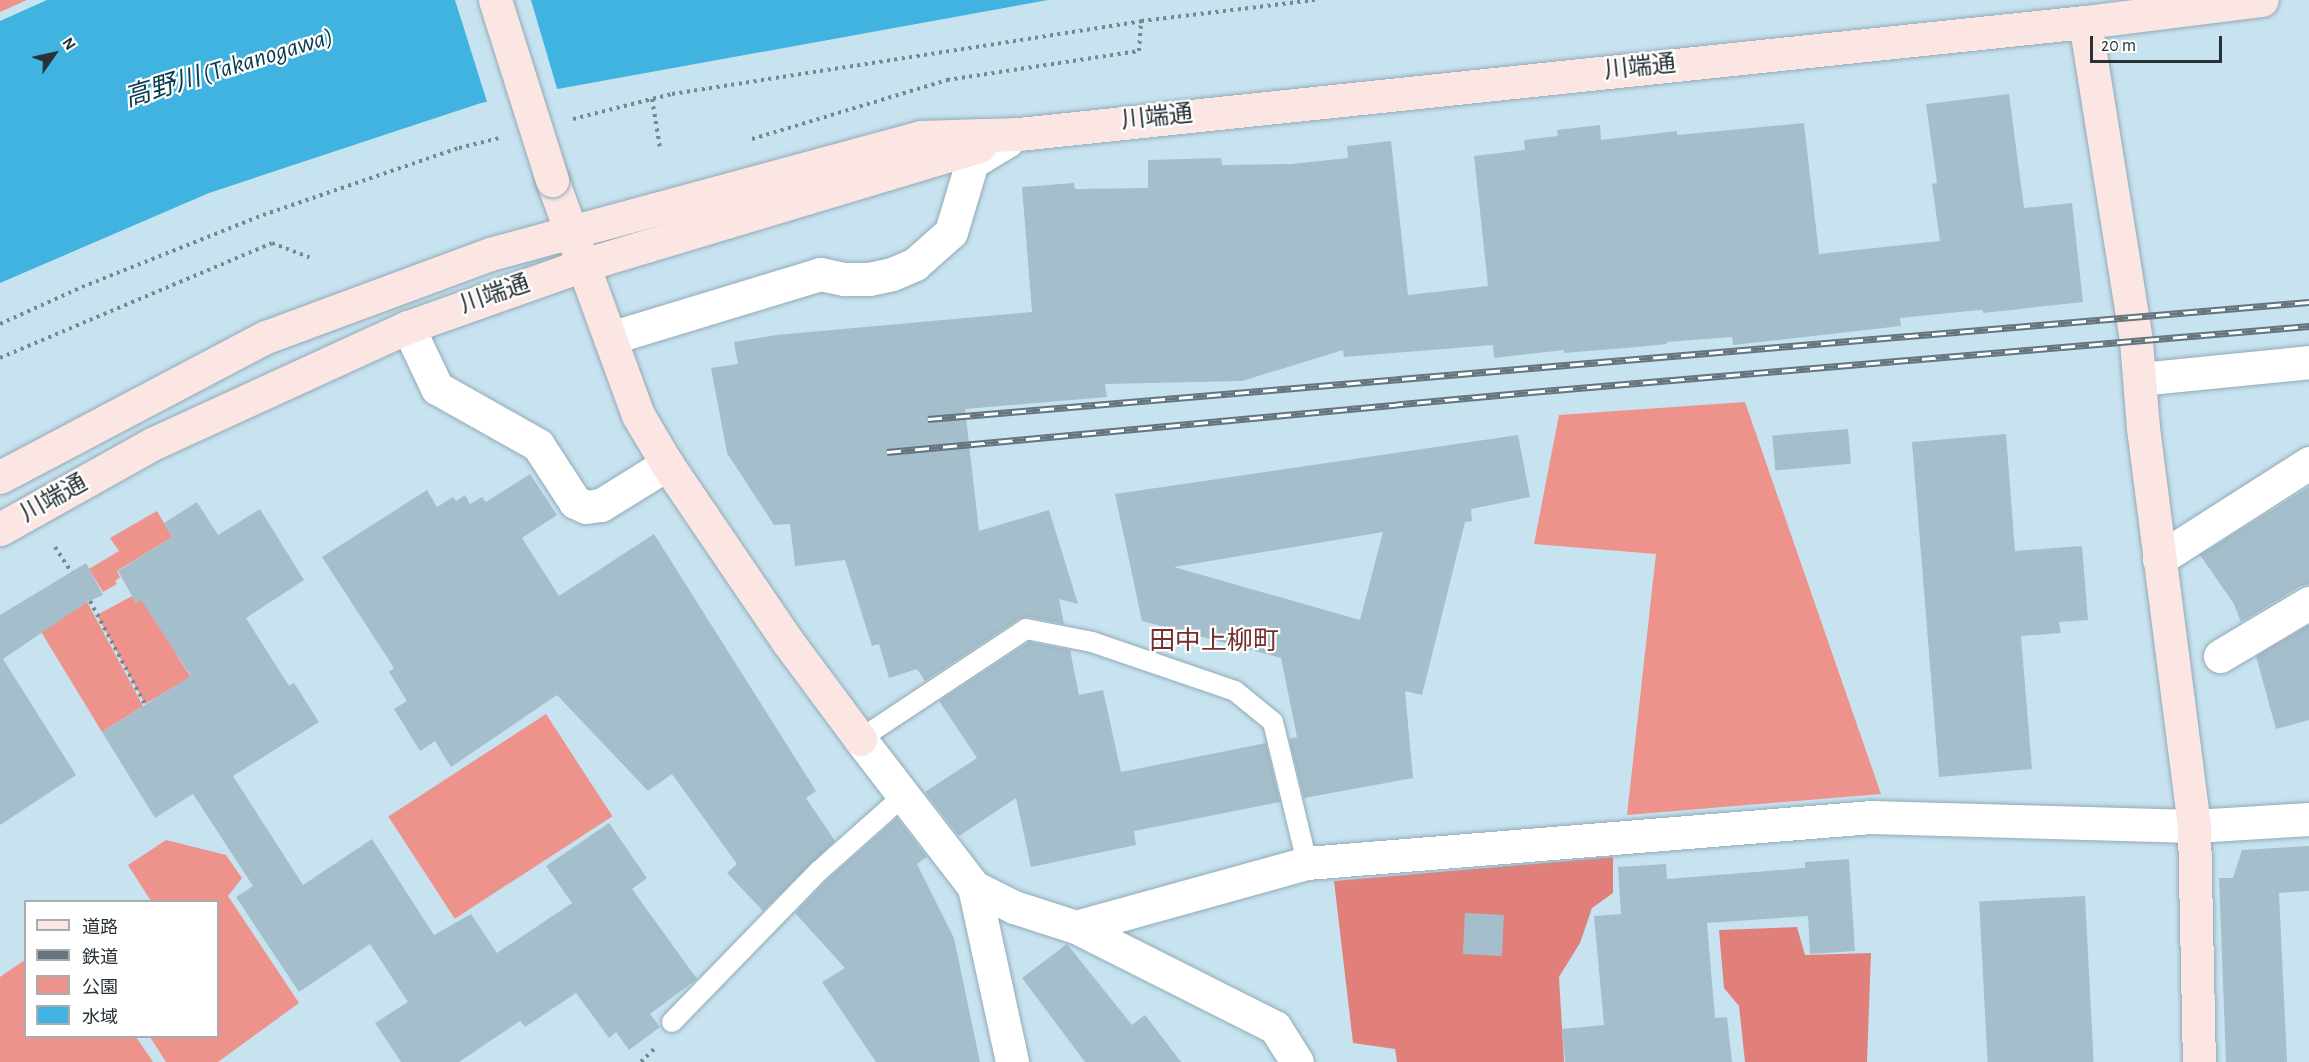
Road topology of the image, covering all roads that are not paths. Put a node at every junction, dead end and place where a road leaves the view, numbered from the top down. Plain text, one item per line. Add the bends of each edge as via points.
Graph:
1 (495, 0) edge
2 (2262, 0) edge
3 (2085, 22) junction
4 (1019, 134) junction
5 (570, 231) junction
6 (583, 265) junction
7 (408, 327) junction
8 (610, 338) junction
9 (2309, 362) edge
10 (2140, 379) junction
11 (2309, 463) edge
12 (668, 464) junction
13 (0, 477) edge
14 (0, 529) edge
15 (2159, 559) junction
16 (2309, 603) edge
17 (2220, 656) dead end
18 (860, 740) junction
19 (902, 797) junction
20 (2309, 819) edge
21 (2194, 826) junction
22 (1307, 863) junction
23 (974, 887) junction
24 (1076, 927) junction
25 (672, 1022) dead end
26 (1012, 1062) edge
27 (1297, 1062) edge
28 (2199, 1062) edge

1 - 5 street, bridge
2 - 3 street, 川端通
3 - 4 street, 川端通
3 - 10 street
4 - 5 street, 川端通 via 921,136
4 - 6 street, 川端通
4 - 8 street via 972,162 951,232 915,264 869,279 820,274
5 - 6 street
5 - 13 street, 川端通 via 490,254 266,337
6 - 7 street, 川端通
6 - 8 street
7 - 12 street via 437,388 538,445 580,505 601,505
7 - 14 street, 川端通 via 152,444
8 - 12 street via 638,415
9 - 10 street
10 - 15 street
11 - 15 street
12 - 18 street via 788,642
15 - 21 street
16 - 17 street
18 - 19 street
18 - 22 lane via 1026,629 1092,642 1235,692 1274,722
19 - 23 street
19 - 25 lane via 819,871
20 - 21 street
21 - 22 street via 1871,817
21 - 28 street
22 - 24 street
23 - 24 street via 1014,907
23 - 26 street
24 - 27 street via 1275,1027

